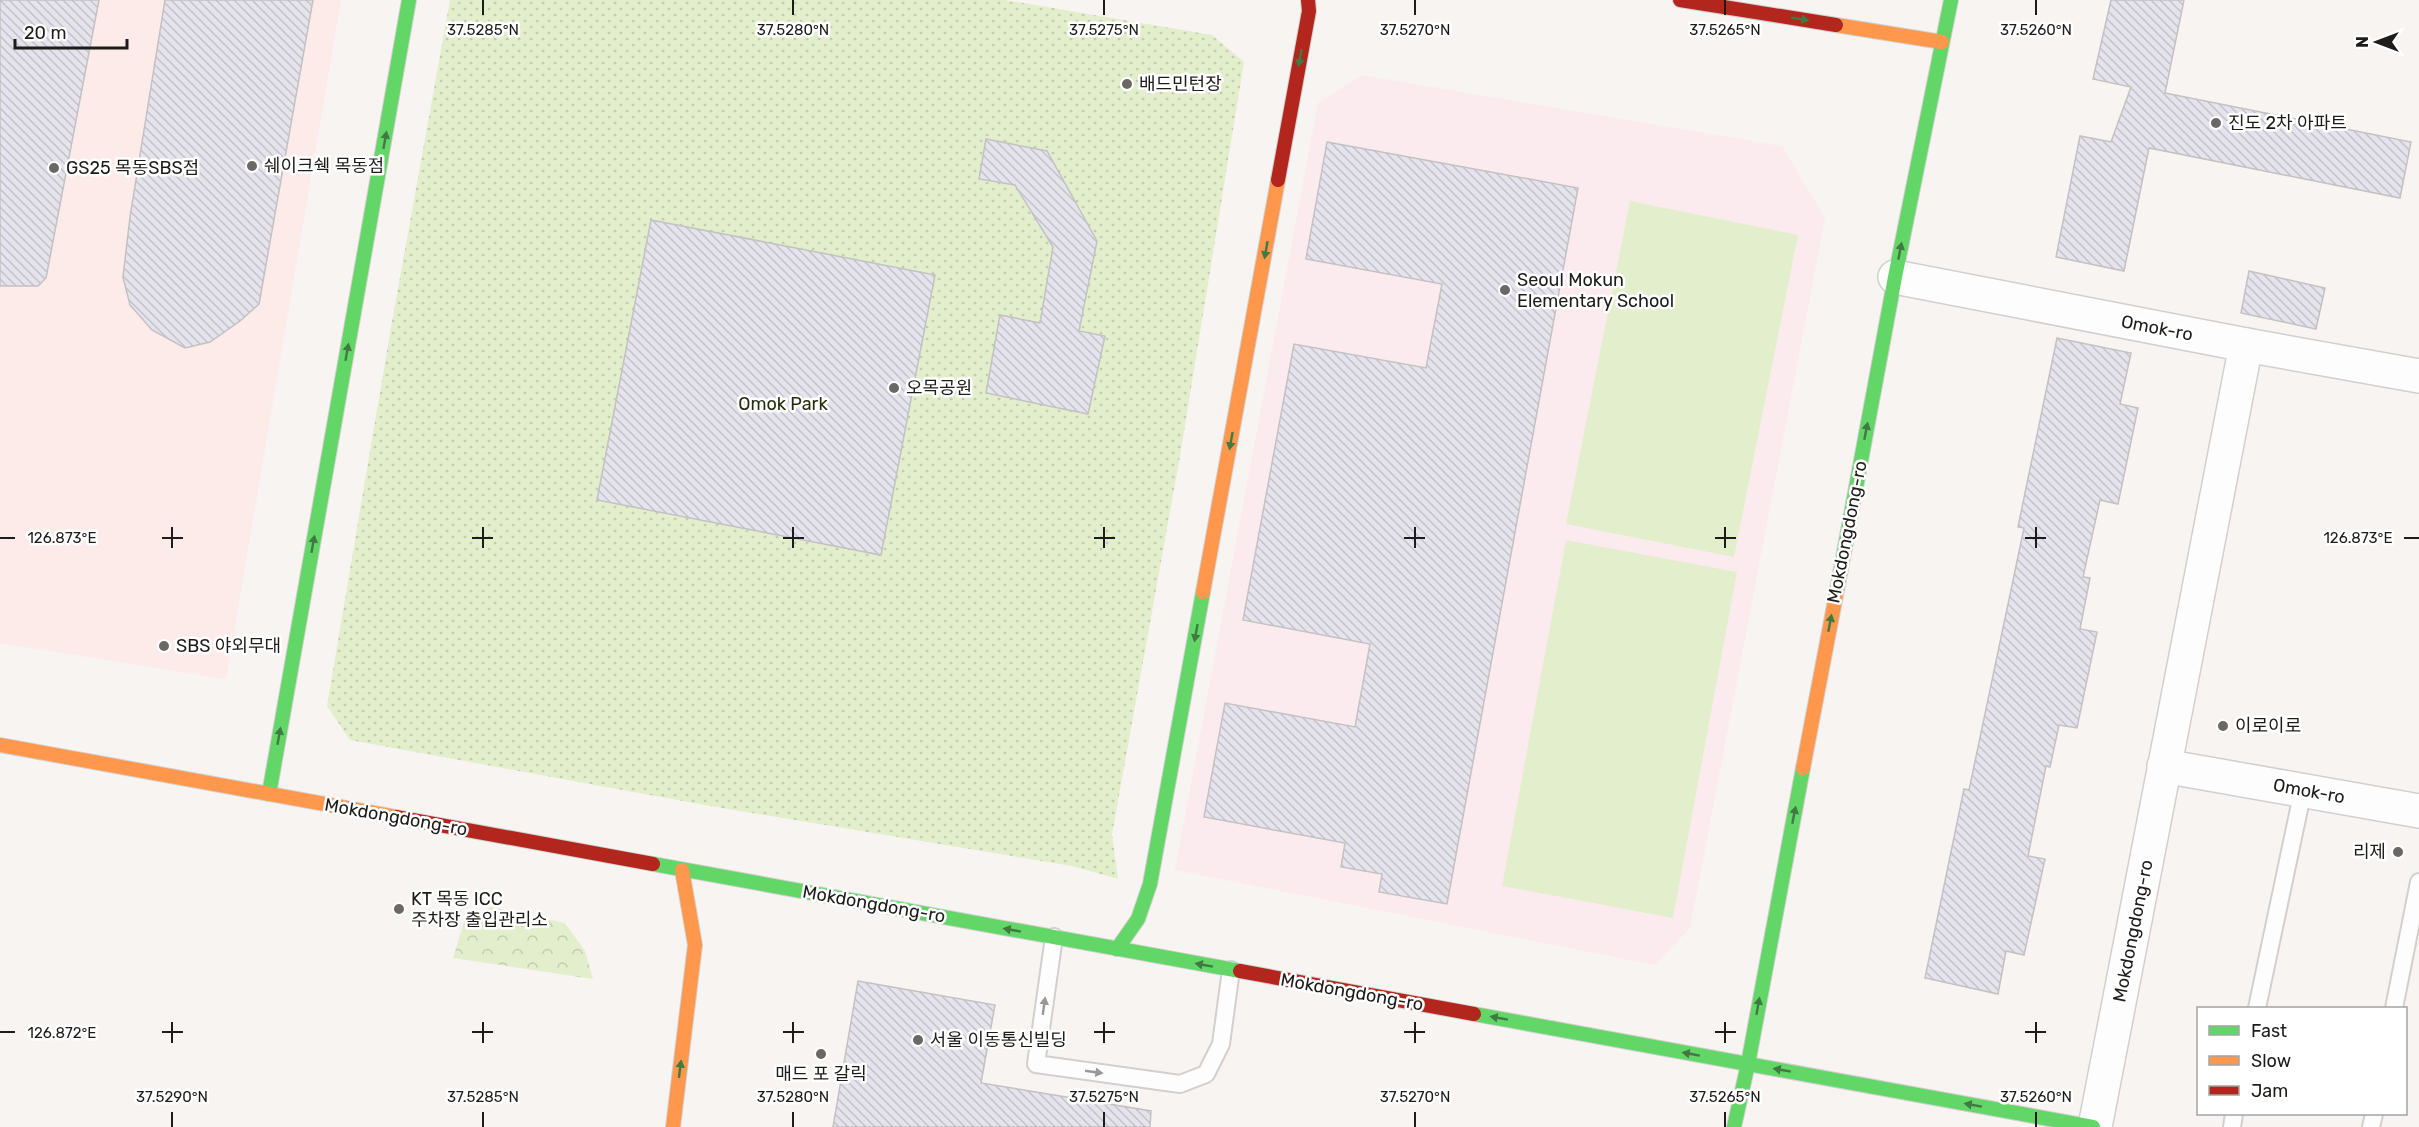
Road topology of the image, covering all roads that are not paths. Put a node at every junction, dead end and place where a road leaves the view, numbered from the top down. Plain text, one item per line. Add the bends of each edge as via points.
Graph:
1 (409, 0) edge
2 (1308, 0) edge
3 (1680, 0) edge
4 (1951, 0) edge
5 (1942, 42) junction
6 (1895, 277) junction
7 (2246, 345) junction
8 (2419, 376) edge
9 (0, 745) edge
10 (2164, 766) junction
11 (2303, 790) junction
12 (269, 794) junction
13 (2419, 811) edge
14 (682, 870) junction
15 (2419, 882) edge
16 (1054, 937) junction
17 (1117, 949) junction
18 (1231, 970) junction
19 (2257, 1007) edge
20 (2394, 1007) edge
21 (1748, 1064) junction
22 (673, 1127) edge
23 (1734, 1127) edge
24 (2094, 1127) edge

12 -> 1 street
2 -> 17 street via 1150,884 1138,919
3 -> 5 street
4 - 5 street, Mokdongdong-ro
6 -> 5 street, Mokdongdong-ro
6 - 7 street, Omok-ro
21 -> 6 street, Mokdongdong-ro
7 - 8 street, Omok-ro
7 - 10 street, Mokdongdong-ro
9 - 12 street, Mokdongdong-ro
10 - 11 street, Omok-ro
10 - 24 street, Mokdongdong-ro
11 - 13 street, Omok-ro
11 - 19 lane
12 - 14 street, Mokdongdong-ro
16 -> 14 street, Mokdongdong-ro
22 -> 14 street via 695,945
15 - 20 lane
16 - 17 street, Mokdongdong-ro
16 - 18 lane via 1036,1064 1180,1084 1206,1074 1221,1044
18 -> 17 street, Mokdongdong-ro
21 -> 18 street, Mokdongdong-ro
21 - 23 street
24 -> 21 street, Mokdongdong-ro

